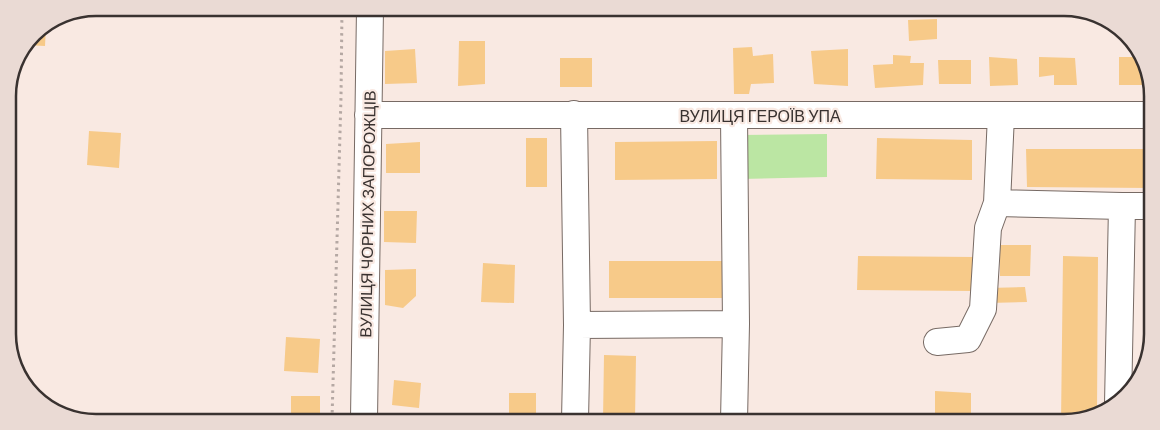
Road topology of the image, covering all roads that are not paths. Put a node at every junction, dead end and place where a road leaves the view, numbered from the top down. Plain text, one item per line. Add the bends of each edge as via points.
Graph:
1 (370, 16) edge
2 (574, 114) junction
3 (368, 115) junction
4 (1000, 115) junction
5 (1144, 115) edge
6 (734, 116) junction
7 (997, 203) junction
8 (1122, 206) junction
9 (1144, 206) edge
10 (736, 324) junction
11 (577, 325) junction
12 (937, 342) dead end
13 (1118, 392) edge
14 (364, 414) edge
15 (574, 414) edge
16 (734, 414) edge

1 - 3 street, ВУЛИЦЯ ЧОРНИХ ЗАПОРОЖЦІВ
2 - 3 street, ВУЛИЦЯ ГЕРОЇВ УПА
2 - 6 street, ВУЛИЦЯ ГЕРОЇВ УПА
2 - 11 street
3 - 14 street, ВУЛИЦЯ ЧОРНИХ ЗАПОРОЖЦІВ
4 - 5 street, ВУЛИЦЯ ГЕРОЇВ УПА
4 - 6 street, ВУЛИЦЯ ГЕРОЇВ УПА
4 - 7 street
6 - 10 street
7 - 8 street
7 - 12 street via 988,228 983,309 968,339
8 - 9 street
8 - 13 street
10 - 11 street
10 - 16 street
11 - 15 street

